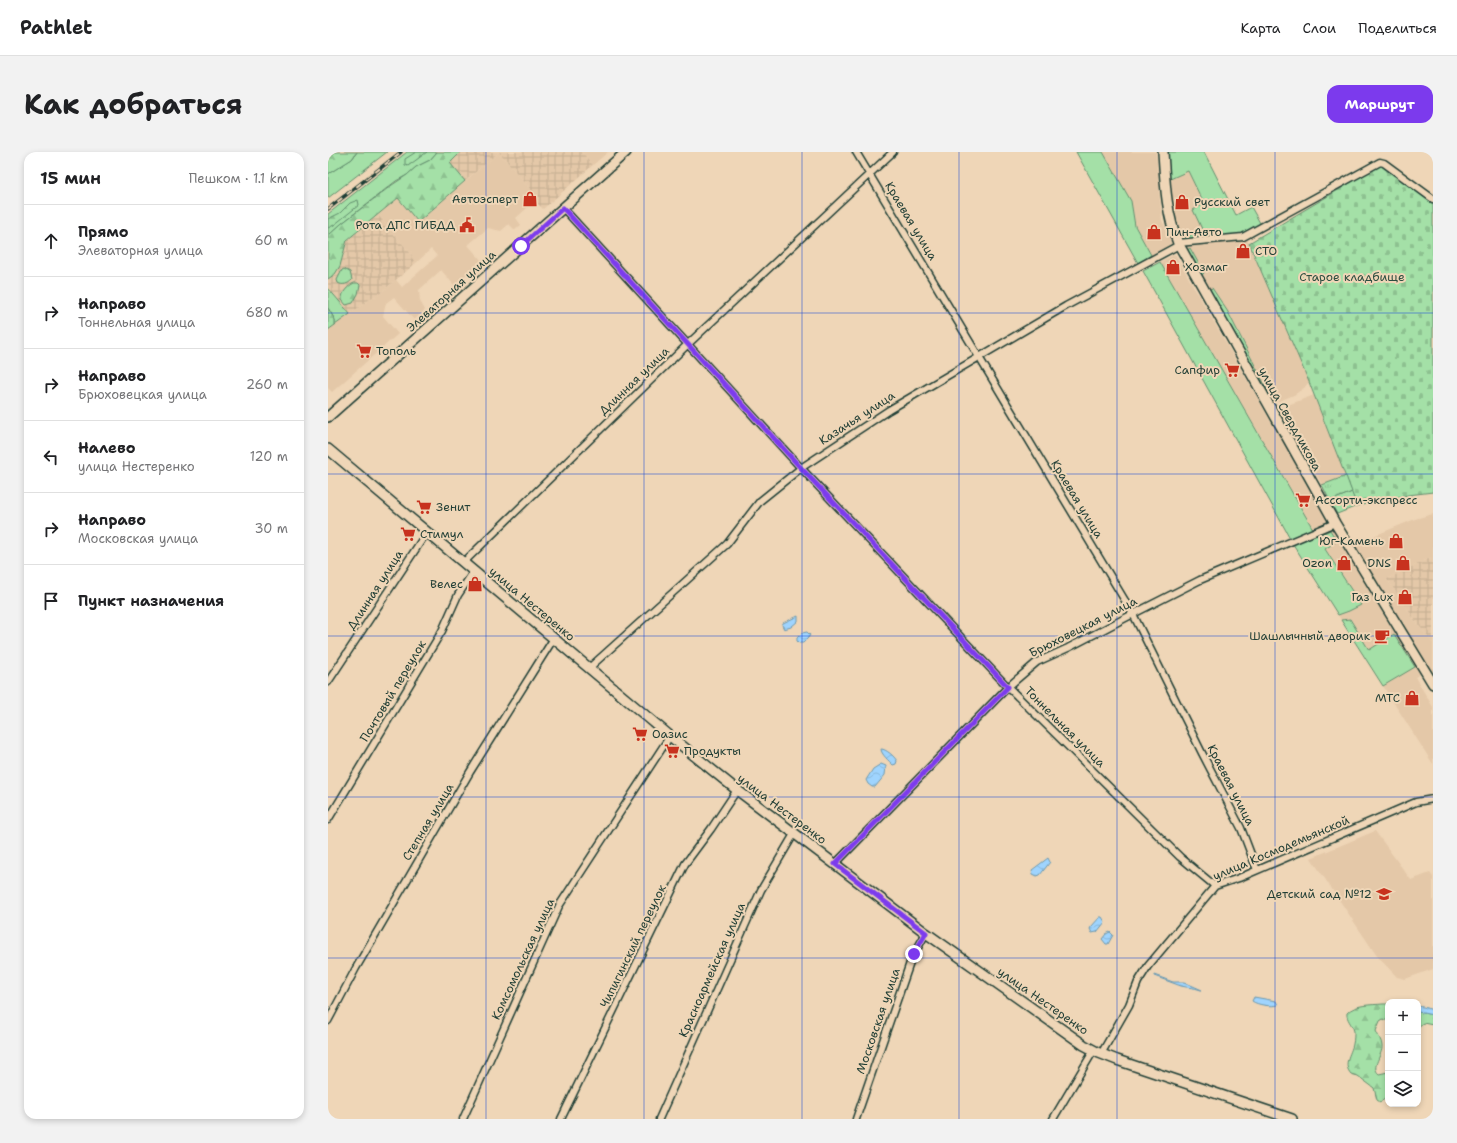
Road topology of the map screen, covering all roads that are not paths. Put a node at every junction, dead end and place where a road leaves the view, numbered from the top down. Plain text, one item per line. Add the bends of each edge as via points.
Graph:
1 (626, 152) edge
2 (856, 152) edge
3 (893, 152) edge
4 (1164, 152) edge
5 (870, 173) junction
6 (1433, 199) edge
7 (563, 208) junction
8 (1178, 244) junction
9 (687, 345) junction
10 (980, 357) junction
11 (328, 417) edge
12 (328, 449) edge
13 (801, 468) junction
14 (1334, 523) junction
15 (427, 532) junction
16 (464, 562) junction
17 (474, 571) junction
18 (1133, 614) junction
19 (554, 638) junction
20 (589, 668) junction
21 (328, 682) edge
22 (1433, 684) edge
23 (1008, 687) junction
24 (670, 736) junction
25 (736, 790) junction
26 (1433, 800) edge
27 (328, 820) edge
28 (794, 834) junction
29 (835, 864) junction
30 (1257, 870) junction
31 (1215, 886) junction
32 (926, 933) junction
33 (328, 1021) edge
34 (1098, 1052) junction
35 (463, 1119) edge
36 (561, 1119) edge
37 (658, 1119) edge
38 (856, 1119) edge
39 (1053, 1119) edge
40 (1292, 1119) edge

1 - 7 street, Элеваторная улица
2 - 5 street, Краевая улица
3 - 5 street, Длинная улица
4 - 8 street, улица Свердликова via 1167,204
5 - 9 street, Длинная улица
5 - 10 street, Краевая улица
6 - 8 street via 1380,162 1243,237
7 - 9 street, Тоннельная улица
7 - 11 street, Элеваторная улица
8 - 10 street, Казачья улица
8 - 14 street, улица Свердликова
9 - 13 street, Тоннельная улица
9 - 16 street, Длинная улица
10 - 13 street, Казачья улица via 888,410
10 - 18 street, Краевая улица
12 - 15 street, улица Нестеренко
13 - 20 street, Казачья улица via 760,501 727,544
13 - 23 street, Тоннельная улица
14 - 18 street, Брюховецкая улица via 1200,580
14 - 22 street, улица Свердликова
15 - 16 street, улица Нестеренко
15 - 21 street, Длинная улица
16 - 17 street, улица Нестеренко
17 - 19 street, улица Нестеренко
17 - 27 street, Почтовый переулок via 458,595 442,631
18 - 23 street, Брюховецкая улица via 1037,662
18 - 30 street, Краевая улица via 1241,828
19 - 20 street, улица Нестеренко
19 - 33 street, Степная улица via 470,772
20 - 24 street, улица Нестеренко
23 - 29 street, Брюховецкая улица
23 - 31 street, Тоннельная улица via 1180,857
24 - 25 street, улица Нестеренко
24 - 35 street, Комсомольская улица via 564,896
25 - 28 street, улица Нестеренко
25 - 36 street, Чипигинский переулок via 685,864
26 - 30 street, улица Космодемьянской via 1416,802
28 - 29 street, улица Нестеренко
28 - 37 street, Красноармейская улица via 761,890
29 - 32 street, улица Нестеренко
30 - 31 street, улица Космодемьянской
31 - 34 street, улица Космодемьянской via 1143,972 1129,1005
32 - 34 street, улица Нестеренко via 1084,1045
32 - 38 street, Московская улица via 911,960
34 - 39 street, улица Космодемьянской
34 - 40 street, улица Нестеренко

